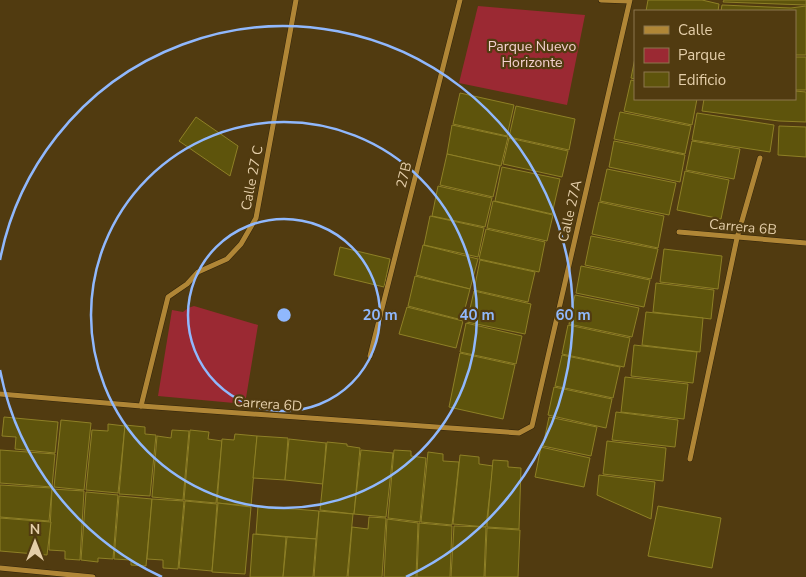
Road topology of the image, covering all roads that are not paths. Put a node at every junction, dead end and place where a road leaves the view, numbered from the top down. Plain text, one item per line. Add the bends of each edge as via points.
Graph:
1 (296, 0) edge
2 (460, 0) edge
3 (601, 0) edge
4 (630, 1) edge
5 (760, 158) dead end
6 (679, 232) dead end
7 (737, 238) junction
8 (806, 243) edge
9 (370, 356) dead end
10 (0, 394) edge
11 (141, 406) junction
12 (532, 426) joint
13 (690, 459) dead end
14 (0, 568) edge
15 (94, 577) edge

1 - 11 street, Calle 27 C via 256,218 227,259 198,272 188,284 168,297
2 - 9 street, 27B
3 - 4 street
4 - 12 street, Calle 27A
5 - 7 street
6 - 7 street, Carrera 6B
7 - 8 street, Carrera 6B
7 - 13 street
10 - 11 street, Carrera 6D
11 - 12 street, Carrera 6D via 520,432
14 - 15 street

